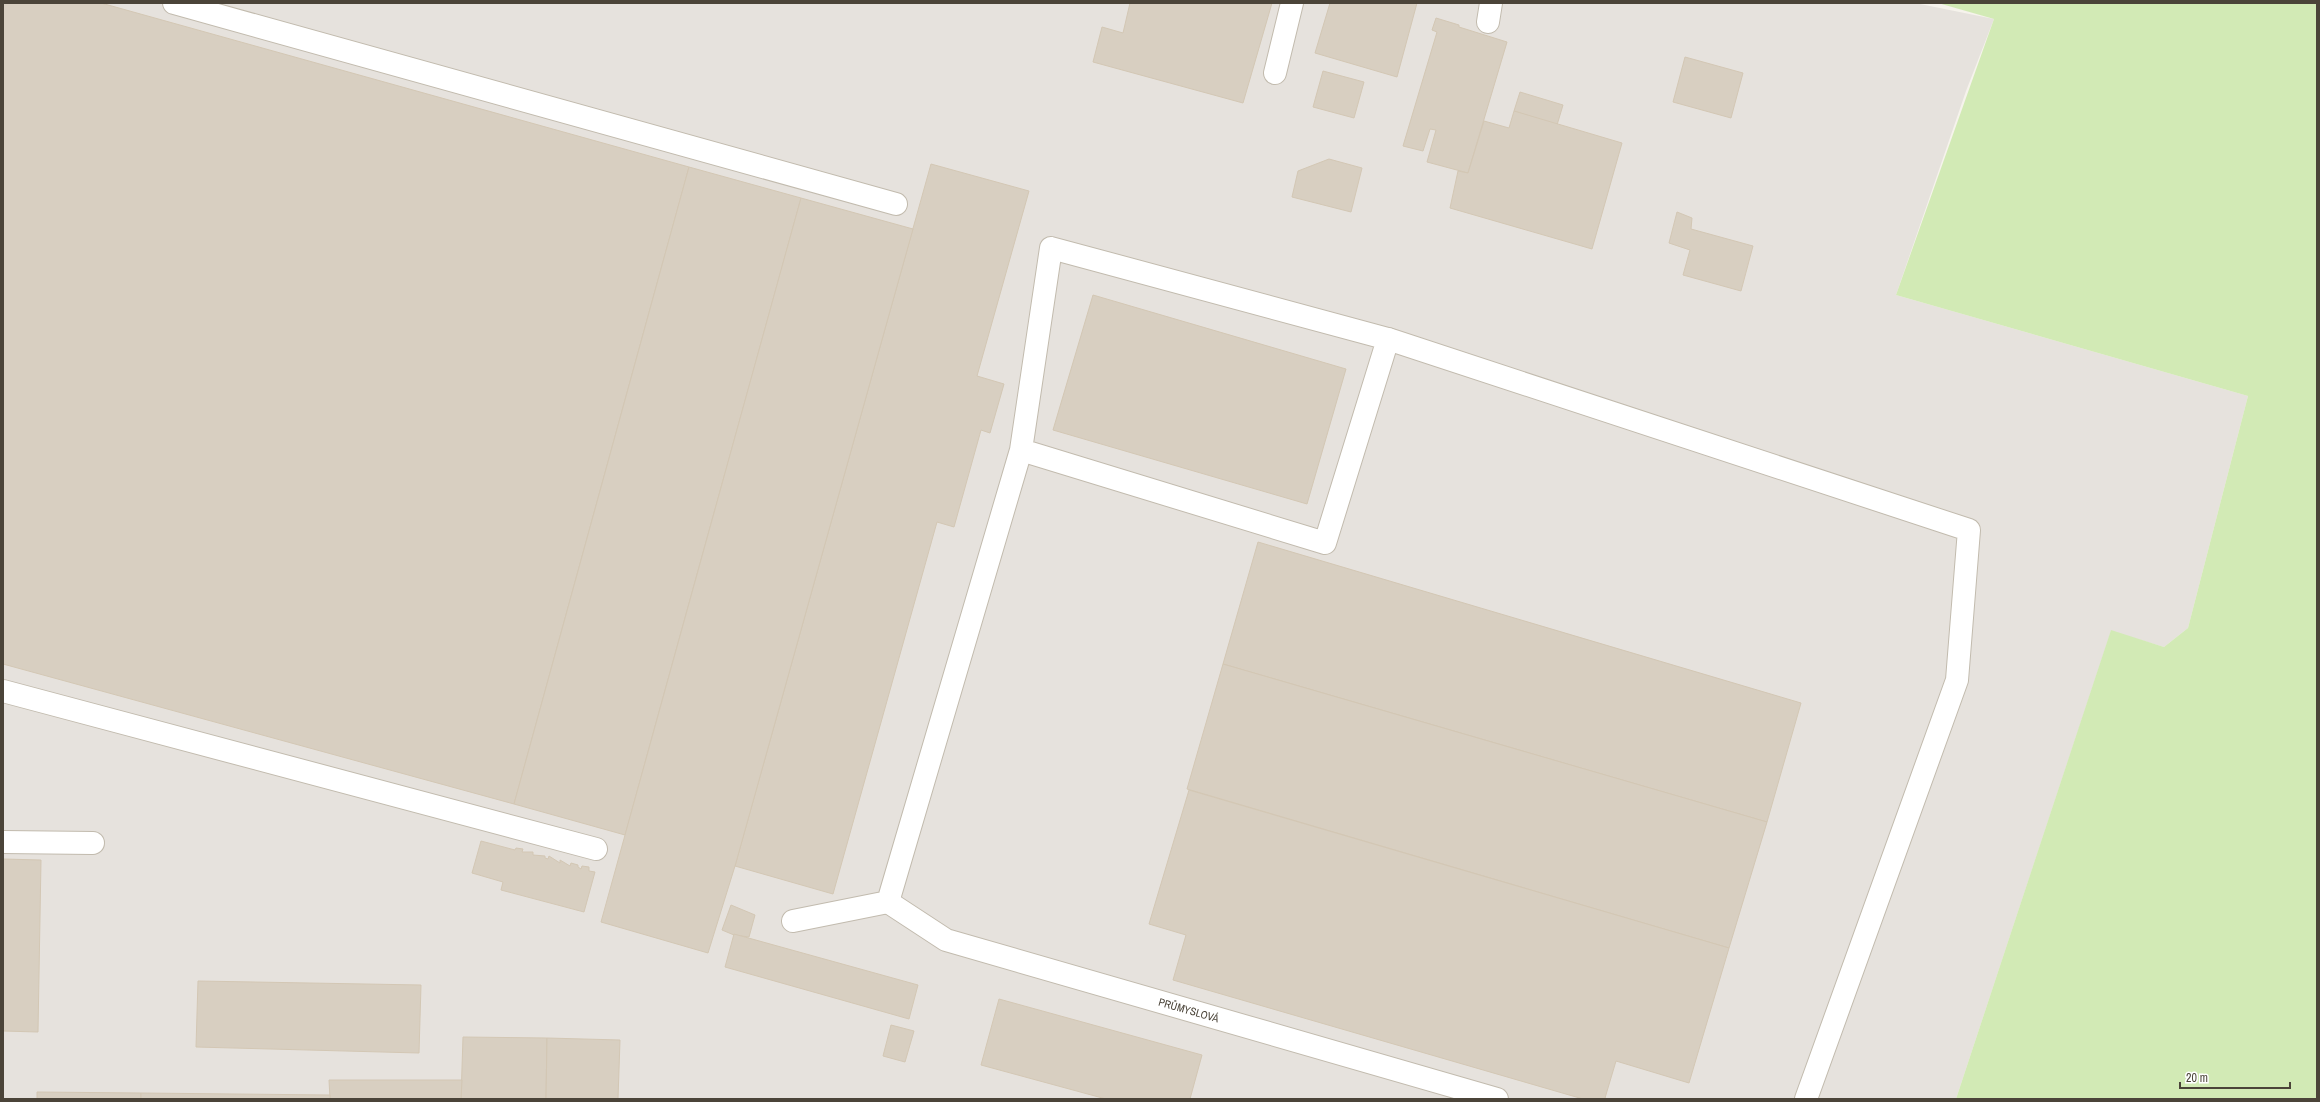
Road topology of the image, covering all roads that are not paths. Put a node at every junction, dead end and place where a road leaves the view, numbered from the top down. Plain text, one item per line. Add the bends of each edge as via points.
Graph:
1 (174, 3) edge
2 (1292, 3) edge
3 (1275, 73) dead end
4 (896, 204) dead end
5 (1388, 339) junction
6 (1021, 450) junction
7 (3, 692) edge
8 (3, 842) edge
9 (93, 843) dead end
10 (596, 849) dead end
11 (888, 902) junction
12 (793, 921) dead end
13 (1497, 1099) edge
14 (1806, 1099) edge

1 - 4 lane
2 - 3 lane
5 - 6 lane via 1325,543
5 - 6 lane via 1052,248
5 - 14 lane via 1969,530 1957,680
6 - 11 lane
7 - 10 lane
8 - 9 lane
11 - 12 lane
11 - 13 lane, PRŮMYSLOVÁ via 946,940

